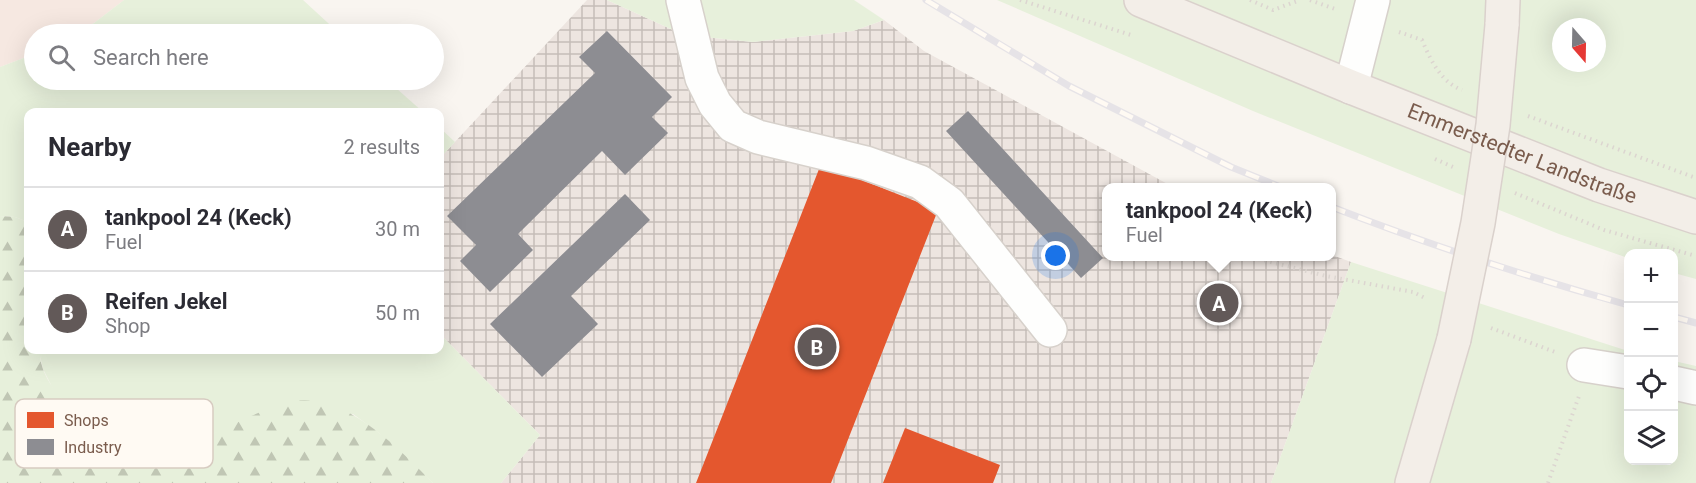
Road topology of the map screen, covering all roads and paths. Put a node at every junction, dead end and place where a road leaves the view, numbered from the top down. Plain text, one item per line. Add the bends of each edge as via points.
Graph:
1 (683, 0) edge
2 (1141, 0) edge
3 (1250, 0) edge
4 (1300, 0) edge
5 (1373, 0) edge
6 (1503, 12) edge
7 (1351, 87) junction
8 (1696, 217) edge
9 (1050, 330) dead end
10 (1584, 365) dead end
11 (1624, 371) edge
12 (1678, 384) edge
13 (1696, 388) edge
14 (1412, 483) edge

1 - 9 street via 702,78 715,104 733,126 758,137 866,163 920,182 949,203
2 - 7 main road, Emmerstedter Landstraße
3 - 4 path via 1273,10
5 - 7 street
6 - 14 main road, bridge via 1493,125 1478,223 1454,339
7 - 8 main road, Emmerstedter Landstraße via 1599,185
10 - 11 street
12 - 13 street

